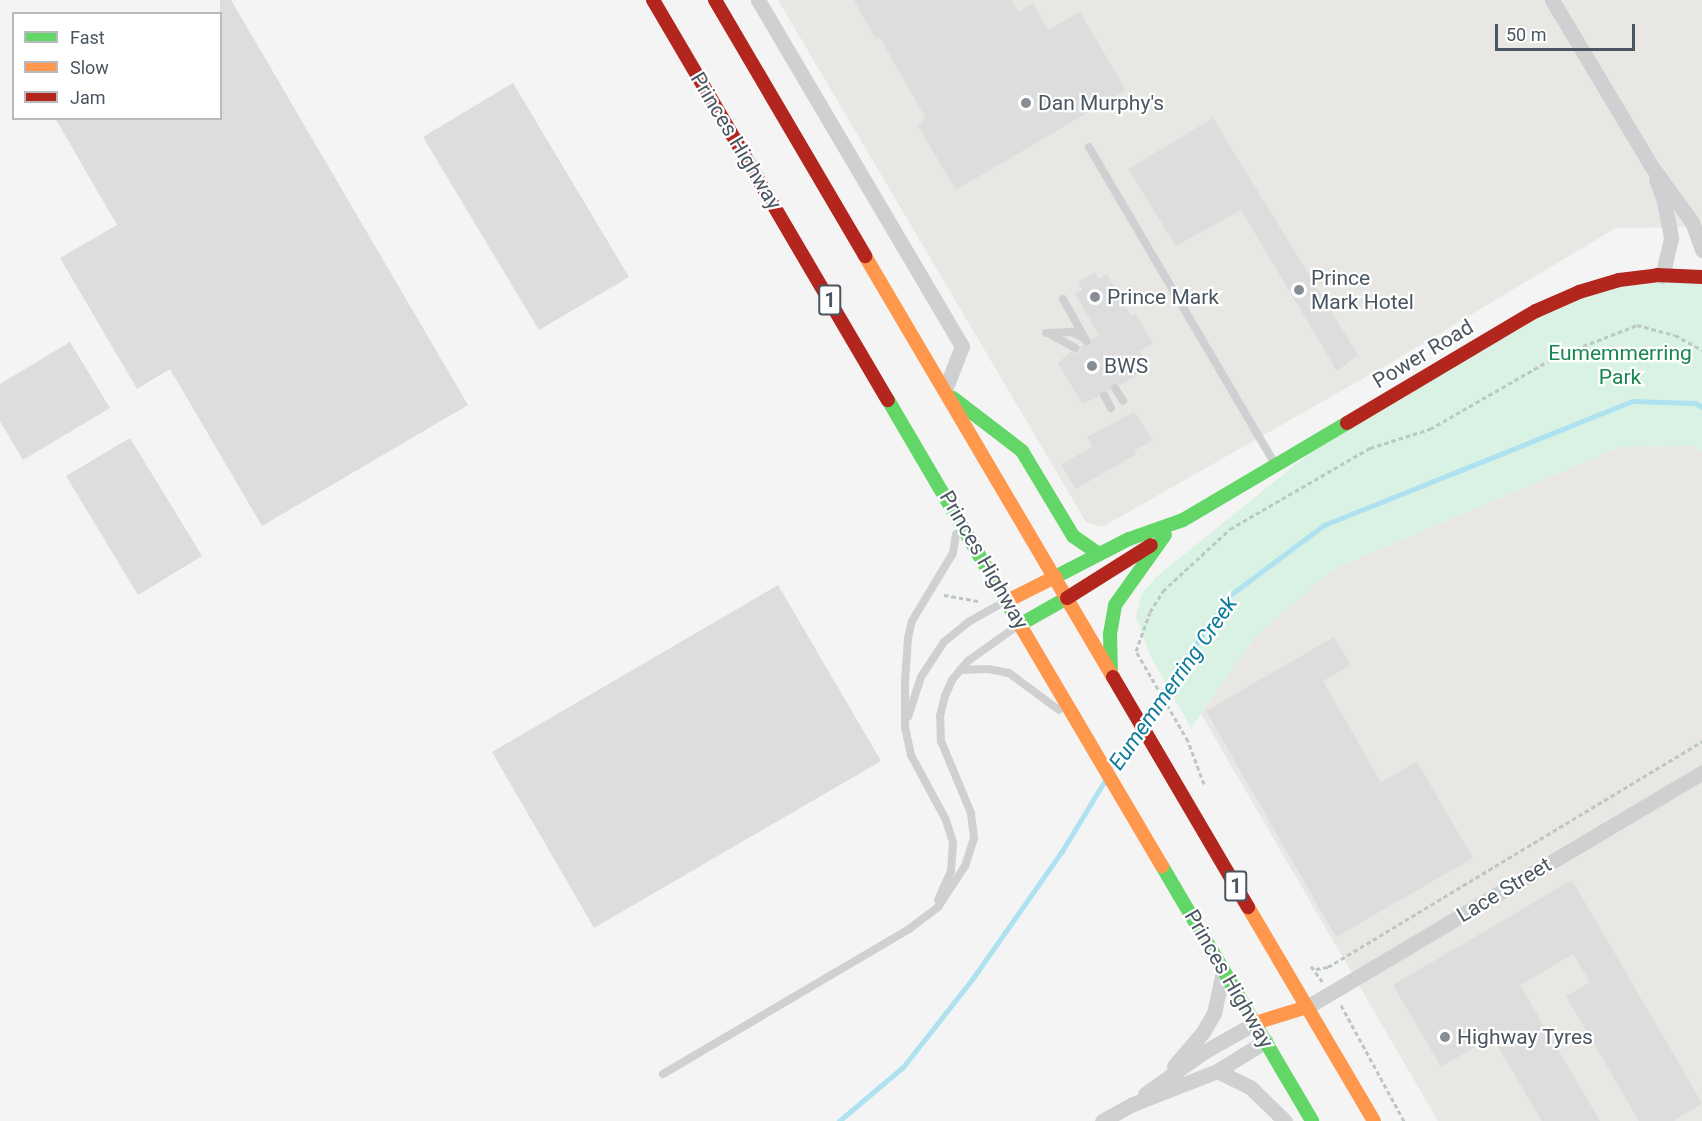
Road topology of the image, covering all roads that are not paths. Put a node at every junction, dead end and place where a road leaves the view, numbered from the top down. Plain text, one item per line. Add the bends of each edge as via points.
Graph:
1 (653, 0) edge
2 (715, 0) edge
3 (758, 0) edge
4 (1552, 0) edge
5 (1089, 147) dead end
6 (1652, 167) junction
7 (1702, 250) edge
8 (1662, 276) junction
9 (1702, 277) edge
10 (1063, 299) dead end
11 (1075, 348) dead end
12 (1115, 388) dead end
13 (946, 392) junction
14 (1104, 396) dead end
15 (1123, 401) dead end
16 (1111, 408) dead end
17 (1276, 465) junction
18 (957, 515) junction
19 (1182, 520) junction
20 (1165, 535) junction
21 (1099, 554) junction
22 (1055, 577) junction
23 (1067, 598) junction
24 (1007, 601) junction
25 (1021, 624) junction
26 (960, 670) junction
27 (1112, 674) junction
28 (905, 727) junction
29 (1086, 734) junction
30 (1702, 772) edge
31 (909, 929) junction
32 (1224, 970) junction
33 (1306, 1007) junction
34 (1255, 1023) junction
35 (1274, 1035) junction
36 (1217, 1071) junction
37 (663, 1074) dead end
38 (1161, 1082) junction
39 (1133, 1104) junction
40 (1102, 1121) edge
41 (1285, 1121) edge
42 (1312, 1121) edge
43 (1374, 1121) edge

1 - 18 main road, Princes Highway / 1
2 - 13 main road, 1
3 - 13 street via 962,346
4 - 6 street
5 - 17 lane
6 - 7 street via 1692,222
6 - 8 street via 1671,238
8 - 9 main road, Power Road
8 - 17 main road, Power Road via 1619,280 1536,311
10 - 11 lane via 1087,342 1072,333 1046,333
12 - 15 lane
13 - 21 main road via 1022,451 1073,536
13 - 22 main road, 1
14 - 16 lane
17 - 19 main road, Power Road
18 - 24 main road, Princes Highway / 1
18 - 28 lane via 953,553 909,629
19 - 20 main road, Power Road
19 - 21 main road, Power Road
20 - 23 main road, Power Road
20 - 27 main road via 1115,605 1110,634
21 - 22 main road, Power Road
22 - 23 main road, 1
22 - 24 main road, Power Road
23 - 25 main road, Power Road
23 - 27 main road, 1
24 - 25 main road, Princes Highway / 1
24 - 28 lane via 970,621 938,649 921,677
25 - 26 lane via 982,649
25 - 29 main road, Princes Highway / 1
26 - 29 lane via 1009,673
26 - 31 lane via 945,696 939,728 950,768 971,813 973,847 938,908
27 - 33 main road, 1
28 - 31 lane via 911,755 946,820 953,850 951,871 942,893 930,911
29 - 32 main road, Princes Highway / 1
30 - 33 street, Lace Street
31 - 37 lane
32 - 34 main road, Princes Highway / 1
32 - 38 street via 1209,1023
33 - 34 main road
33 - 35 main road
33 - 43 main road, 1
34 - 35 main road, Princes Highway / 1
34 - 38 street
35 - 36 street
35 - 42 main road, Princes Highway / 1
36 - 39 street
36 - 41 street via 1250,1087
38 - 39 street
39 - 40 street

